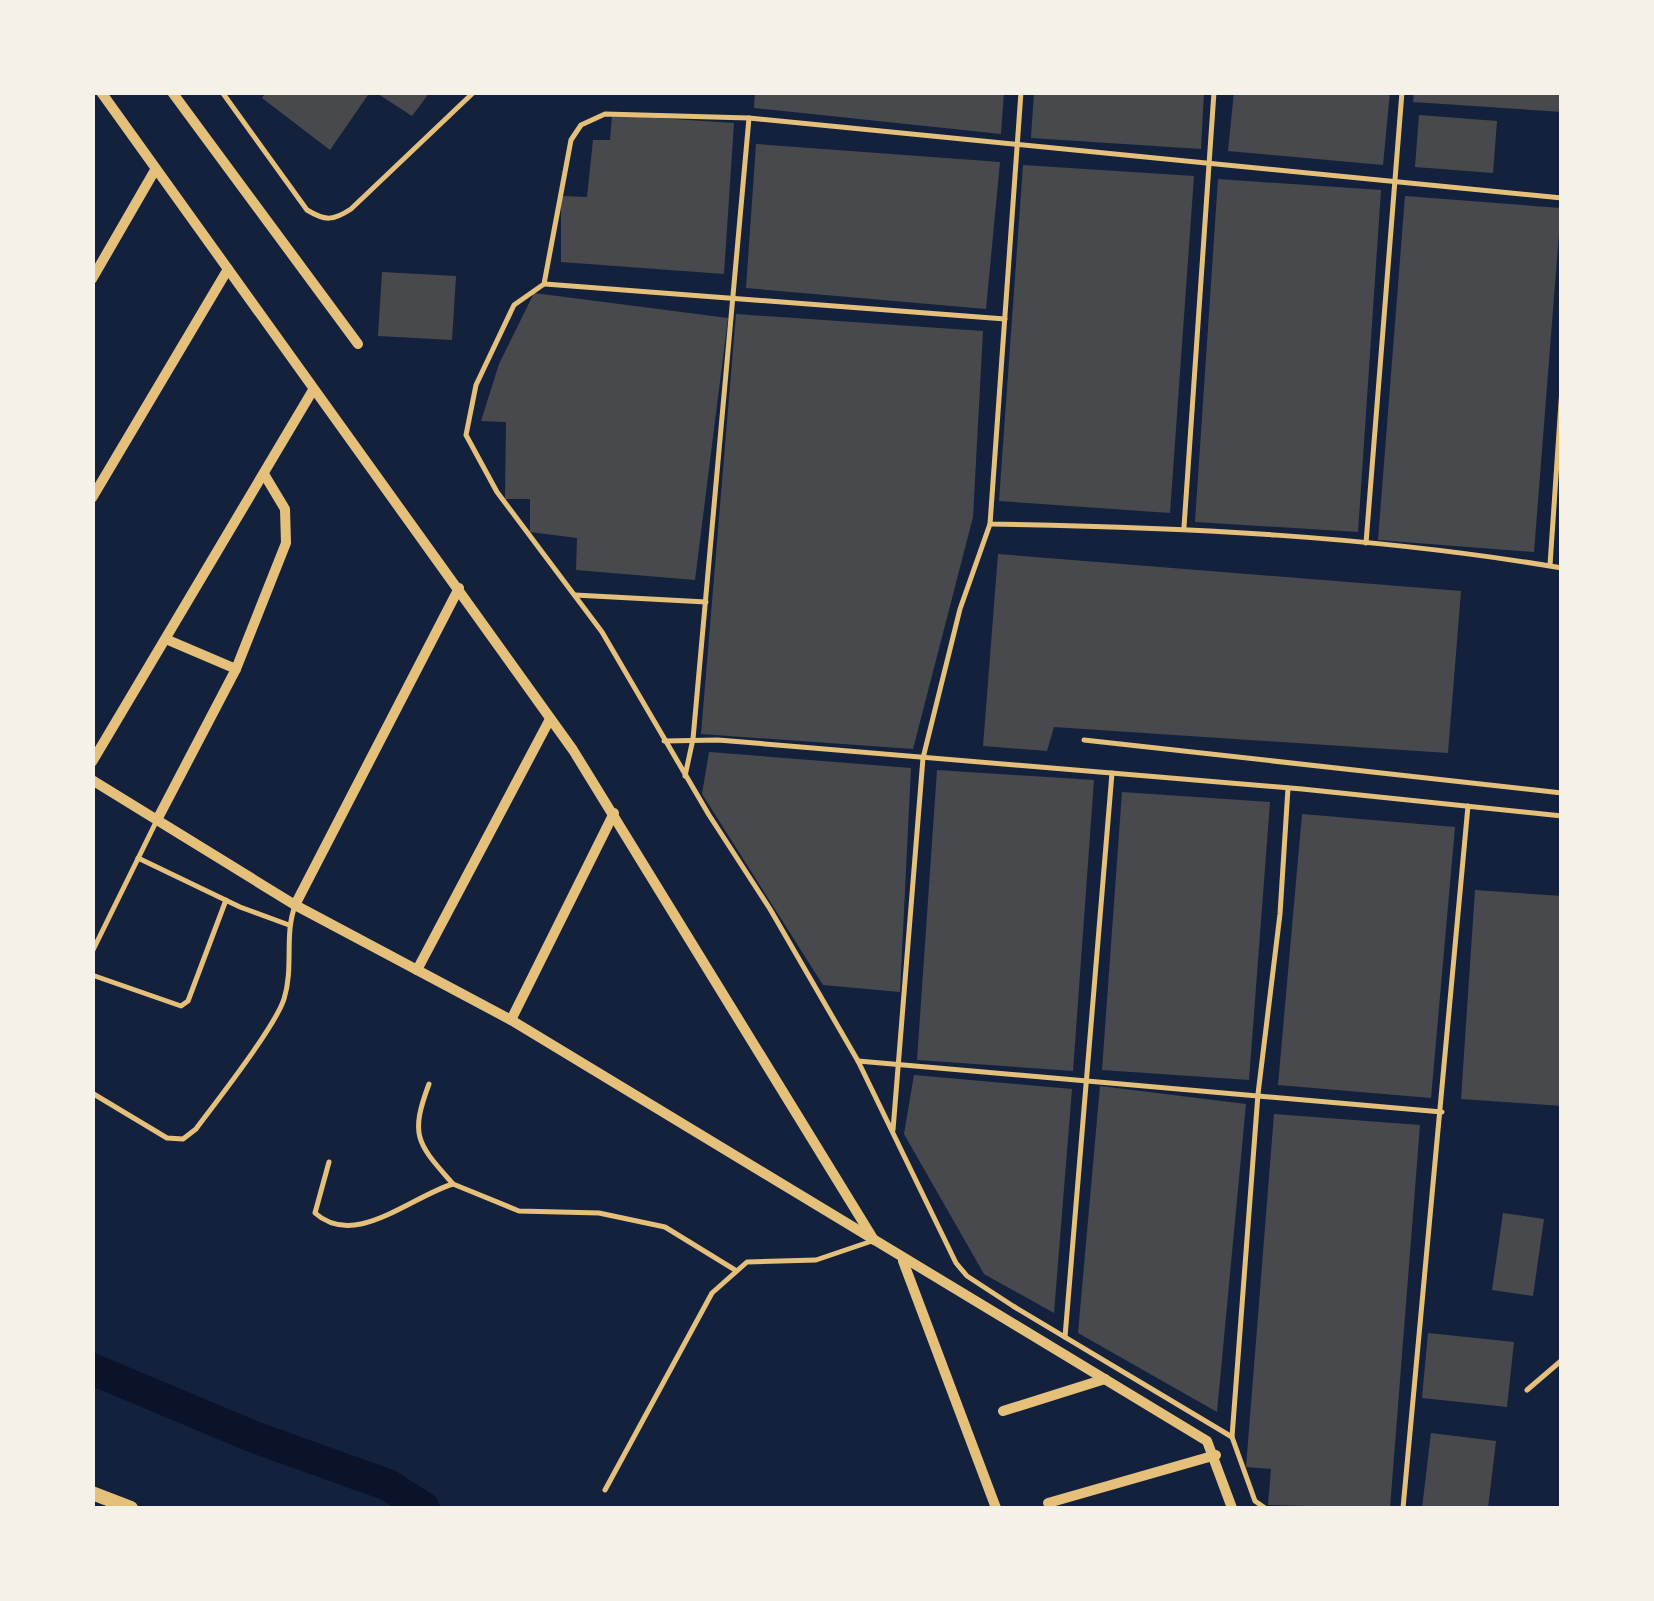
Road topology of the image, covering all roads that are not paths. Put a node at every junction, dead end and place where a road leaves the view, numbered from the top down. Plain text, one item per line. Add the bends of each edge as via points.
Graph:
1 (100, 92) edge
2 (172, 92) edge
3 (222, 92) edge
4 (474, 92) edge
5 (1021, 92) edge
6 (1214, 92) edge
7 (1402, 92) edge
8 (749, 118) junction
9 (1017, 148) junction
10 (1208, 164) junction
11 (156, 170) junction
12 (1394, 181) junction
13 (1562, 198) edge
14 (228, 269) junction
15 (92, 279) edge
16 (544, 284) junction
17 (733, 299) junction
18 (1005, 319) junction
19 (358, 344) dead end
20 (1562, 388) edge
21 (314, 390) junction
22 (264, 474) junction
23 (92, 498) edge
24 (990, 524) junction
25 (1184, 527) junction
26 (1366, 543) junction
27 (1550, 566) junction
28 (1562, 568) edge
29 (460, 588) junction
30 (574, 595) junction
31 (706, 602) junction
32 (168, 640) junction
33 (236, 669) junction
34 (550, 719) junction
35 (694, 739) junction
36 (1084, 740) dead end
37 (664, 741) junction
38 (922, 758) junction
39 (92, 762) edge
40 (1112, 774) junction
41 (685, 776) junction
42 (92, 780) edge
43 (1288, 788) junction
44 (1562, 793) edge
45 (1468, 806) junction
46 (614, 812) junction
47 (1562, 816) edge
48 (158, 818) junction
49 (138, 858) junction
50 (226, 900) junction
51 (295, 906) junction
52 (289, 925) junction
53 (92, 952) edge
54 (417, 970) junction
55 (92, 975) edge
56 (510, 1020) junction
57 (858, 1061) junction
58 (900, 1064) junction
59 (1085, 1078) junction
60 (428, 1084) dead end
61 (92, 1093) edge
62 (1258, 1094) junction
63 (1442, 1112) junction
64 (893, 1134) junction
65 (329, 1162) dead end
66 (453, 1184) junction
67 (874, 1240) junction
68 (903, 1261) junction
69 (735, 1270) junction
70 (1065, 1337) junction
71 (1562, 1360) edge
72 (1105, 1379) junction
73 (1528, 1390) dead end
74 (1003, 1411) dead end
75 (1232, 1437) junction
76 (1216, 1455) junction
77 (605, 1490) dead end
78 (92, 1492) edge
79 (1048, 1503) dead end
80 (131, 1508) edge
81 (996, 1508) edge
82 (1232, 1508) edge
83 (1265, 1508) edge
84 (1403, 1508) edge

1 - 11 street
2 - 19 street
3 - 4 lane via 306,210 322,219 351,209
5 - 9 lane
6 - 10 lane
7 - 12 lane
8 - 9 lane
8 - 16 lane via 605,114 581,126 564,158
8 - 17 lane
9 - 10 lane
9 - 18 lane
10 - 12 lane
10 - 25 lane
11 - 14 street
11 - 15 street
12 - 13 lane
12 - 26 lane
14 - 21 street
14 - 23 street
16 - 17 lane
16 - 30 lane via 514,304 476,385 466,436 497,492
17 - 18 lane
17 - 31 lane
18 - 24 lane
20 - 27 lane
21 - 22 street
21 - 29 street
22 - 32 street
22 - 33 street via 285,508 286,543
24 - 25 lane
24 - 38 lane via 960,609
25 - 26 lane
26 - 27 lane
27 - 28 lane
29 - 34 street
29 - 51 street
30 - 31 lane
30 - 37 lane
31 - 35 lane
32 - 33 street
32 - 39 street
33 - 48 street
34 - 46 street
34 - 54 street
35 - 37 lane
35 - 38 lane
35 - 41 lane
36 - 44 lane
37 - 41 lane
38 - 40 lane
38 - 58 lane
40 - 43 lane
40 - 59 lane
41 - 57 lane
42 - 48 street
43 - 45 lane
43 - 62 lane
45 - 47 lane
45 - 63 lane
46 - 56 street
46 - 67 street
48 - 49 lane
48 - 51 street
49 - 50 lane
49 - 53 lane
50 - 52 lane
50 - 55 lane via 181,1006
51 - 52 lane
51 - 54 street
52 - 61 lane via 292,967 283,1003 196,1129 183,1139 167,1138
54 - 56 street
56 - 67 street
57 - 58 lane
57 - 64 lane
58 - 59 lane
58 - 64 lane
59 - 62 lane
59 - 70 lane
60 - 66 lane via 416,1118 418,1142
62 - 63 lane
62 - 75 lane
63 - 84 lane
64 - 70 lane via 967,1276
65 - 66 lane via 315,1213 330,1226 355,1228
66 - 69 lane via 519,1211 599,1213 665,1227
67 - 68 street
67 - 69 lane via 816,1260 763,1260
68 - 72 street
68 - 81 street
69 - 77 lane via 712,1294
70 - 75 lane
71 - 73 lane
72 - 74 street
72 - 76 street via 1207,1441
75 - 83 lane via 1256,1502
76 - 79 street
76 - 82 street
78 - 80 street

